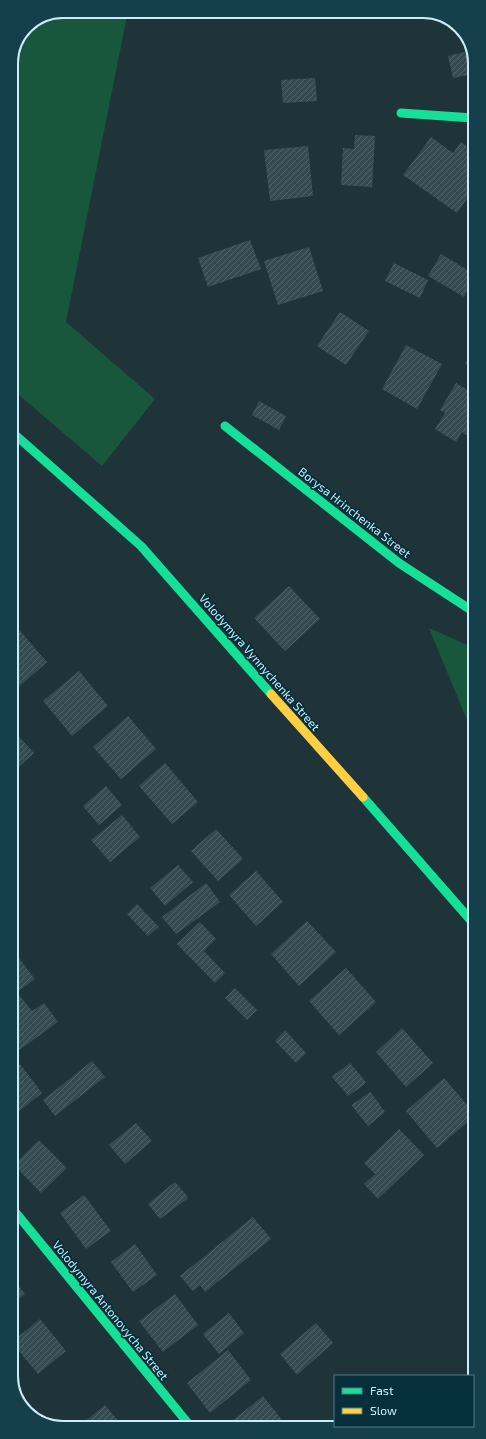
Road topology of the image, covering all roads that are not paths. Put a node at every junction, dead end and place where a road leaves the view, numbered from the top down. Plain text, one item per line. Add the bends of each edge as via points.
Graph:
1 (401, 113) dead end
2 (468, 118) edge
3 (226, 426) dead end
4 (18, 437) edge
5 (468, 608) edge
6 (468, 917) edge
7 (18, 1215) edge
8 (186, 1421) edge

1 - 2 street
3 - 5 street, Borysa Hrinchenka Street via 399,564
4 - 6 street, Volodymyra Vynnychenka Street via 141,546
7 - 8 street, Volodymyra Antonovycha Street

